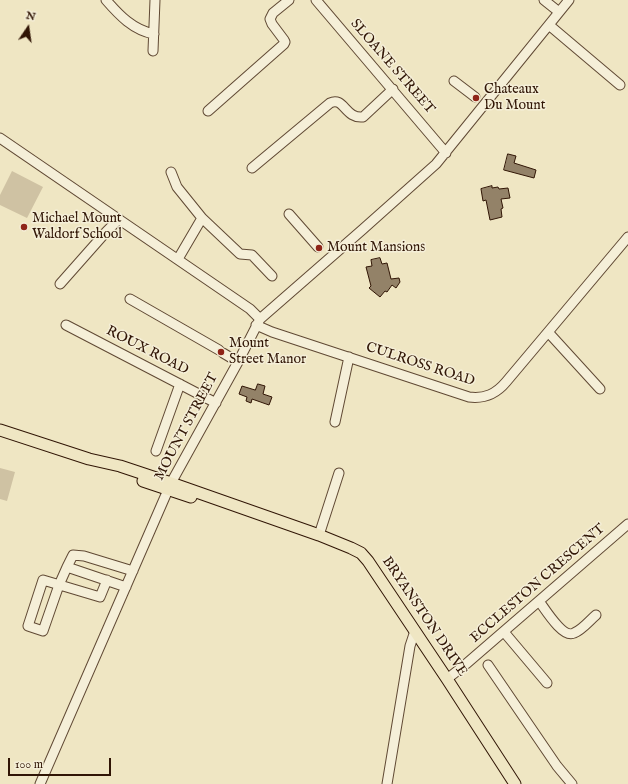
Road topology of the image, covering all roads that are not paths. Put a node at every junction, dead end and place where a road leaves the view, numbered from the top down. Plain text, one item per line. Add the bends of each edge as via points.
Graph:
1 (106, 0) edge
2 (155, 0) edge
3 (289, 0) edge
4 (316, 0) edge
5 (544, 0) edge
6 (569, 0) edge
7 (559, 12) junction
8 (549, 25) junction
9 (154, 34) junction
10 (153, 51) dead end
11 (454, 81) dead end
12 (620, 85) dead end
13 (393, 89) junction
14 (479, 101) junction
15 (208, 110) dead end
16 (0, 138) edge
17 (446, 153) junction
18 (252, 168) dead end
19 (172, 172) dead end
20 (288, 214) dead end
21 (202, 218) junction
22 (119, 219) junction
23 (628, 237) edge
24 (178, 259) junction
25 (328, 259) junction
26 (272, 276) dead end
27 (60, 284) dead end
28 (130, 299) dead end
29 (258, 322) junction
30 (66, 325) dead end
31 (548, 332) junction
32 (349, 357) junction
33 (238, 362) junction
34 (180, 384) junction
35 (600, 389) dead end
36 (216, 403) junction
37 (335, 422) dead end
38 (0, 430) edge
39 (156, 451) dead end
40 (339, 473) dead end
41 (170, 486) junction
42 (628, 524) edge
43 (319, 535) junction
44 (67, 567) junction
45 (133, 571) junction
46 (107, 580) junction
47 (58, 585) junction
48 (126, 587) junction
49 (539, 601) junction
50 (596, 615) dead end
51 (415, 631) junction
52 (504, 632) junction
53 (488, 665) dead end
54 (447, 679) junction
55 (547, 683) dead end
56 (40, 784) edge
57 (387, 784) edge
58 (515, 784) edge
59 (572, 784) edge

1 - 9 street via 122,18
2 - 9 street
3 - 15 street via 273,13 270,19 284,44
4 - 13 street, SLOANE STREET
5 - 7 street
6 - 7 street, MOUNT STREET
7 - 8 street, MOUNT STREET
8 - 12 street
8 - 14 street, MOUNT STREET
9 - 10 street
11 - 14 street
13 - 17 street, SLOANE STREET
13 - 18 street via 362,118 353,116 338,102 330,103
14 - 17 street, MOUNT STREET
16 - 22 street, CULROSS ROAD
17 - 25 street, MOUNT STREET
19 - 21 street via 177,187
20 - 25 street
21 - 24 street
21 - 26 street via 240,254 252,255
22 - 24 street, CULROSS ROAD
22 - 27 street
23 - 31 street, CULROSS ROAD
24 - 29 street, CULROSS ROAD via 250,309
25 - 29 street, MOUNT STREET
28 - 33 street
29 - 32 street, CULROSS ROAD via 272,332
29 - 33 street, MOUNT STREET
30 - 34 street, ROUX ROAD
31 - 32 street, CULROSS ROAD via 500,389 485,397 469,397
31 - 35 street
32 - 37 street
33 - 36 street, MOUNT STREET
34 - 36 street, ROUX ROAD
34 - 39 street
36 - 41 street, MOUNT STREET
38 - 41 main road, BRYANSTON DRIVE via 89,459 120,466
40 - 43 street
41 - 43 main road, BRYANSTON DRIVE via 245,514 267,518
41 - 45 street, MOUNT STREET via 151,542
42 - 49 street, ECCLESTON CRESCENT
43 - 51 main road, BRYANSTON DRIVE via 361,553
44 - 45 street via 73,555
44 - 46 street
44 - 47 street
45 - 48 street, MOUNT STREET
46 - 47 street via 100,597
46 - 48 street
47 - 47 street via 43,631 28,626 43,580
48 - 56 street, MOUNT STREET via 99,657
49 - 50 street via 566,634 574,633
49 - 52 street, ECCLESTON CRESCENT
51 - 54 main road, BRYANSTON DRIVE
51 - 57 street via 410,646
52 - 54 street, ECCLESTON CRESCENT
52 - 55 street
53 - 59 street
54 - 58 main road, BRYANSTON DRIVE

